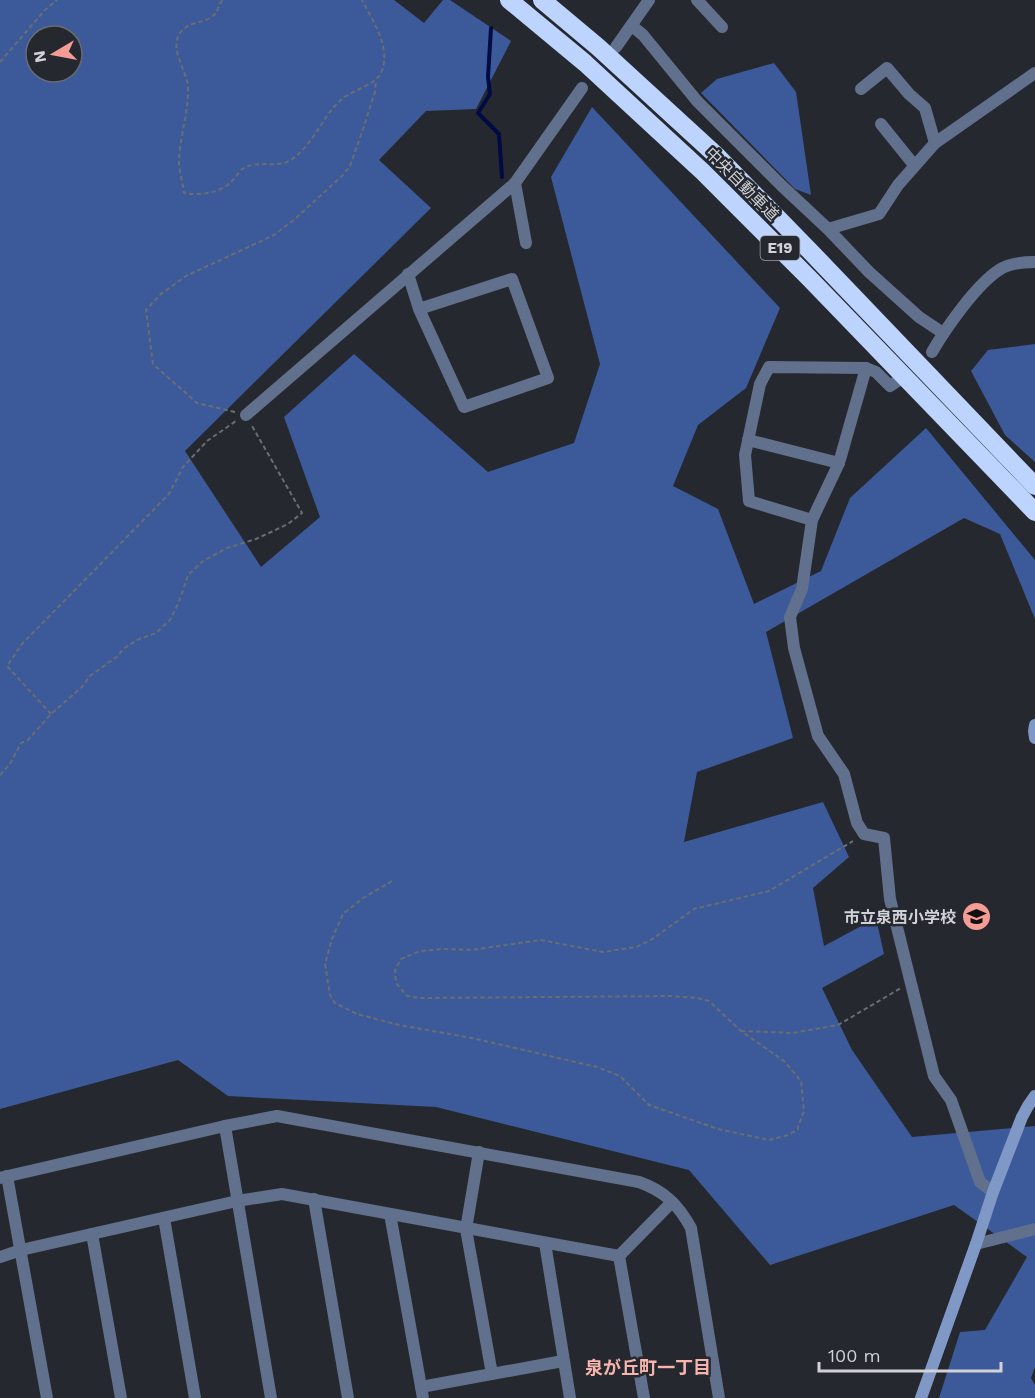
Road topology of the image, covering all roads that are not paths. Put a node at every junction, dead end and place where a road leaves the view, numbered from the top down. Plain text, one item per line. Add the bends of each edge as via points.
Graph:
1 (509, 0) edge
2 (542, 0) edge
3 (649, 0) edge
4 (697, 0) edge
5 (632, 26) junction
6 (722, 27) dead end
7 (616, 47) dead end
8 (1035, 73) edge
9 (582, 88) dead end
10 (861, 89) dead end
11 (881, 124) dead end
12 (935, 143) junction
13 (914, 165) junction
14 (515, 183) junction
15 (828, 229) junction
16 (526, 243) dead end
17 (1035, 262) edge
18 (408, 274) junction
19 (419, 309) junction
20 (944, 333) junction
21 (932, 352) dead end
22 (866, 368) junction
23 (899, 381) dead end
24 (246, 415) road end
25 (748, 440) junction
26 (839, 463) junction
27 (1035, 486) edge
28 (1035, 512) edge
29 (812, 520) junction
30 (1035, 725) edge
31 (1035, 738) edge
32 (1035, 1096) edge
33 (225, 1126) junction
34 (479, 1152) junction
35 (3, 1177) edge
36 (993, 1192) junction
37 (314, 1199) junction
38 (237, 1201) junction
39 (672, 1202) junction
40 (390, 1214) junction
41 (164, 1218) junction
42 (466, 1228) junction
43 (1035, 1229) edge
44 (92, 1234) junction
45 (545, 1243) junction
46 (976, 1244) junction
47 (21, 1250) junction
48 (619, 1256) junction
49 (0, 1257) edge
50 (563, 1361) junction
51 (492, 1374) junction
52 (422, 1392) edge
53 (47, 1398) edge
54 (121, 1398) edge
55 (195, 1398) edge
56 (271, 1398) edge
57 (348, 1398) edge
58 (570, 1398) edge
59 (644, 1398) edge
60 (719, 1398) edge
61 (921, 1398) edge

1 - 28 highway, 中央自動車道 / E19 via 585,63 703,172
2 - 27 highway, 中央自動車道 / E19 via 718,157
3 - 5 street
4 - 6 street
5 - 7 street
5 - 15 street via 697,101
8 - 12 street
9 - 14 street
10 - 12 street via 887,68 925,108
11 - 13 street
12 - 13 street
13 - 15 street via 879,214
14 - 16 street
14 - 18 street
15 - 20 street via 869,273 919,317
17 - 20 street via 999,269
18 - 19 street
18 - 24 street
19 - 19 street via 464,407 548,378 512,279
20 - 21 street
22 - 23 street via 890,386
22 - 25 street via 769,367 760,384
22 - 26 street
25 - 26 street
25 - 29 street via 745,455 749,501
26 - 29 street
29 - 36 street via 802,589 790,616 794,648 818,736 844,774 857,823 864,834 884,838 890,899 934,1076 951,1100 980,1182
30 - 31 street
32 - 36 street via 1022,1118
33 - 34 street via 277,1116
33 - 35 street
33 - 38 street
34 - 39 street via 639,1182
34 - 42 street
35 - 47 street
36 - 46 street
37 - 38 street via 282,1194
37 - 40 street
37 - 57 street
38 - 41 street
38 - 56 street
39 - 48 street
39 - 60 street via 691,1228
40 - 42 street
40 - 52 street
41 - 44 street
41 - 55 street
42 - 45 street
42 - 51 street
43 - 46 street
44 - 47 street
44 - 54 street
45 - 48 street
45 - 50 street
46 - 61 street
47 - 49 street
47 - 53 street
48 - 59 street
50 - 51 street
50 - 58 street
51 - 52 street

